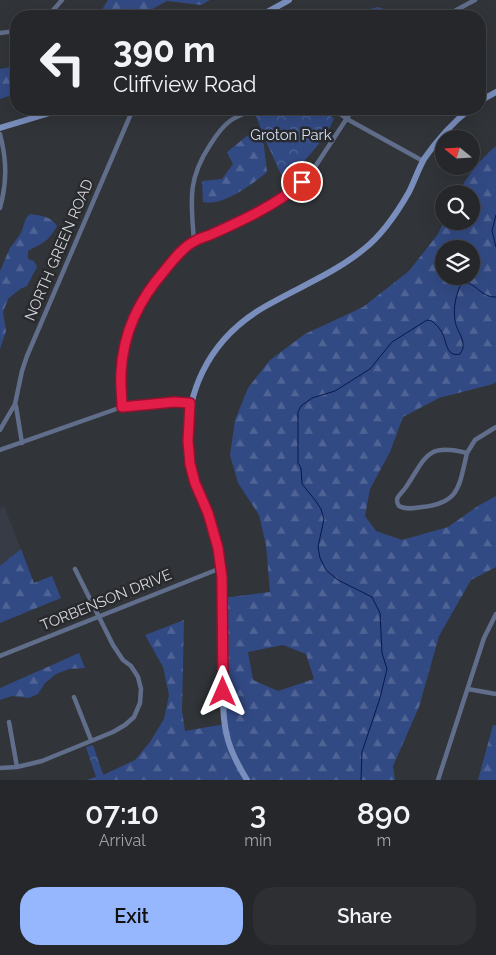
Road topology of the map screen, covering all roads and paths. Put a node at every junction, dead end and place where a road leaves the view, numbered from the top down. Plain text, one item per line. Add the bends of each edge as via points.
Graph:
1 (62, 0) edge
2 (289, 0) edge
3 (476, 0) edge
4 (53, 10) edge
5 (275, 10) edge
6 (457, 10) edge
7 (43, 115) edge
8 (130, 115) edge
9 (242, 115) edge
10 (343, 115) edge
11 (349, 115) edge
12 (463, 115) edge
13 (347, 118) junction
14 (0, 128) edge
15 (0, 134) edge
16 (423, 160) junction
17 (0, 208) edge
18 (194, 241) junction
19 (190, 403) junction
20 (15, 404) junction
21 (122, 407) junction
22 (496, 427) edge
23 (0, 430) edge
24 (489, 431) junction
25 (496, 434) edge
26 (22, 443) junction
27 (0, 450) edge
28 (467, 453) junction
29 (221, 568) junction
30 (75, 569) dead end
31 (496, 614) edge
32 (100, 617) junction
33 (0, 656) edge
34 (468, 689) junction
35 (496, 694) edge
36 (74, 696) dead end
37 (9, 722) dead end
38 (91, 740) junction
39 (17, 767) junction
40 (0, 768) edge
41 (247, 780) edge
42 (438, 780) edge

1 - 4 street
2 - 5 street
3 - 6 street
7 - 14 street
8 - 20 street, NORTH GREEN ROAD via 22,371
9 - 18 street via 230,121 214,138 193,180
10 - 13 street
11 - 13 street
12 - 16 street
13 - 16 street
13 - 18 street via 311,173 292,191 225,228
15 - 17 street via 6,185
16 - 19 street via 409,192 389,224 365,249 332,272 241,323 214,353
18 - 21 street via 155,281 138,308 122,355
19 - 21 street
19 - 29 street via 190,464 208,513
20 - 23 street, NORTH GREEN ROAD
20 - 26 street, NORTH GREEN ROAD
21 - 26 street
22 - 24 street
24 - 25 street
24 - 28 street via 475,440
26 - 27 street
28 - 28 street via 442,450 427,456 398,496 399,506 408,509 435,506 450,498 457,490
29 - 32 street, TORBENSON DRIVE
29 - 41 street via 223,708 228,740
30 - 32 street
31 - 34 street via 484,638
32 - 33 street, TORBENSON DRIVE
32 - 38 street via 118,652 138,677 140,703 125,725
34 - 35 street
34 - 42 street
36 - 38 street
37 - 39 street
38 - 39 street
39 - 40 street

